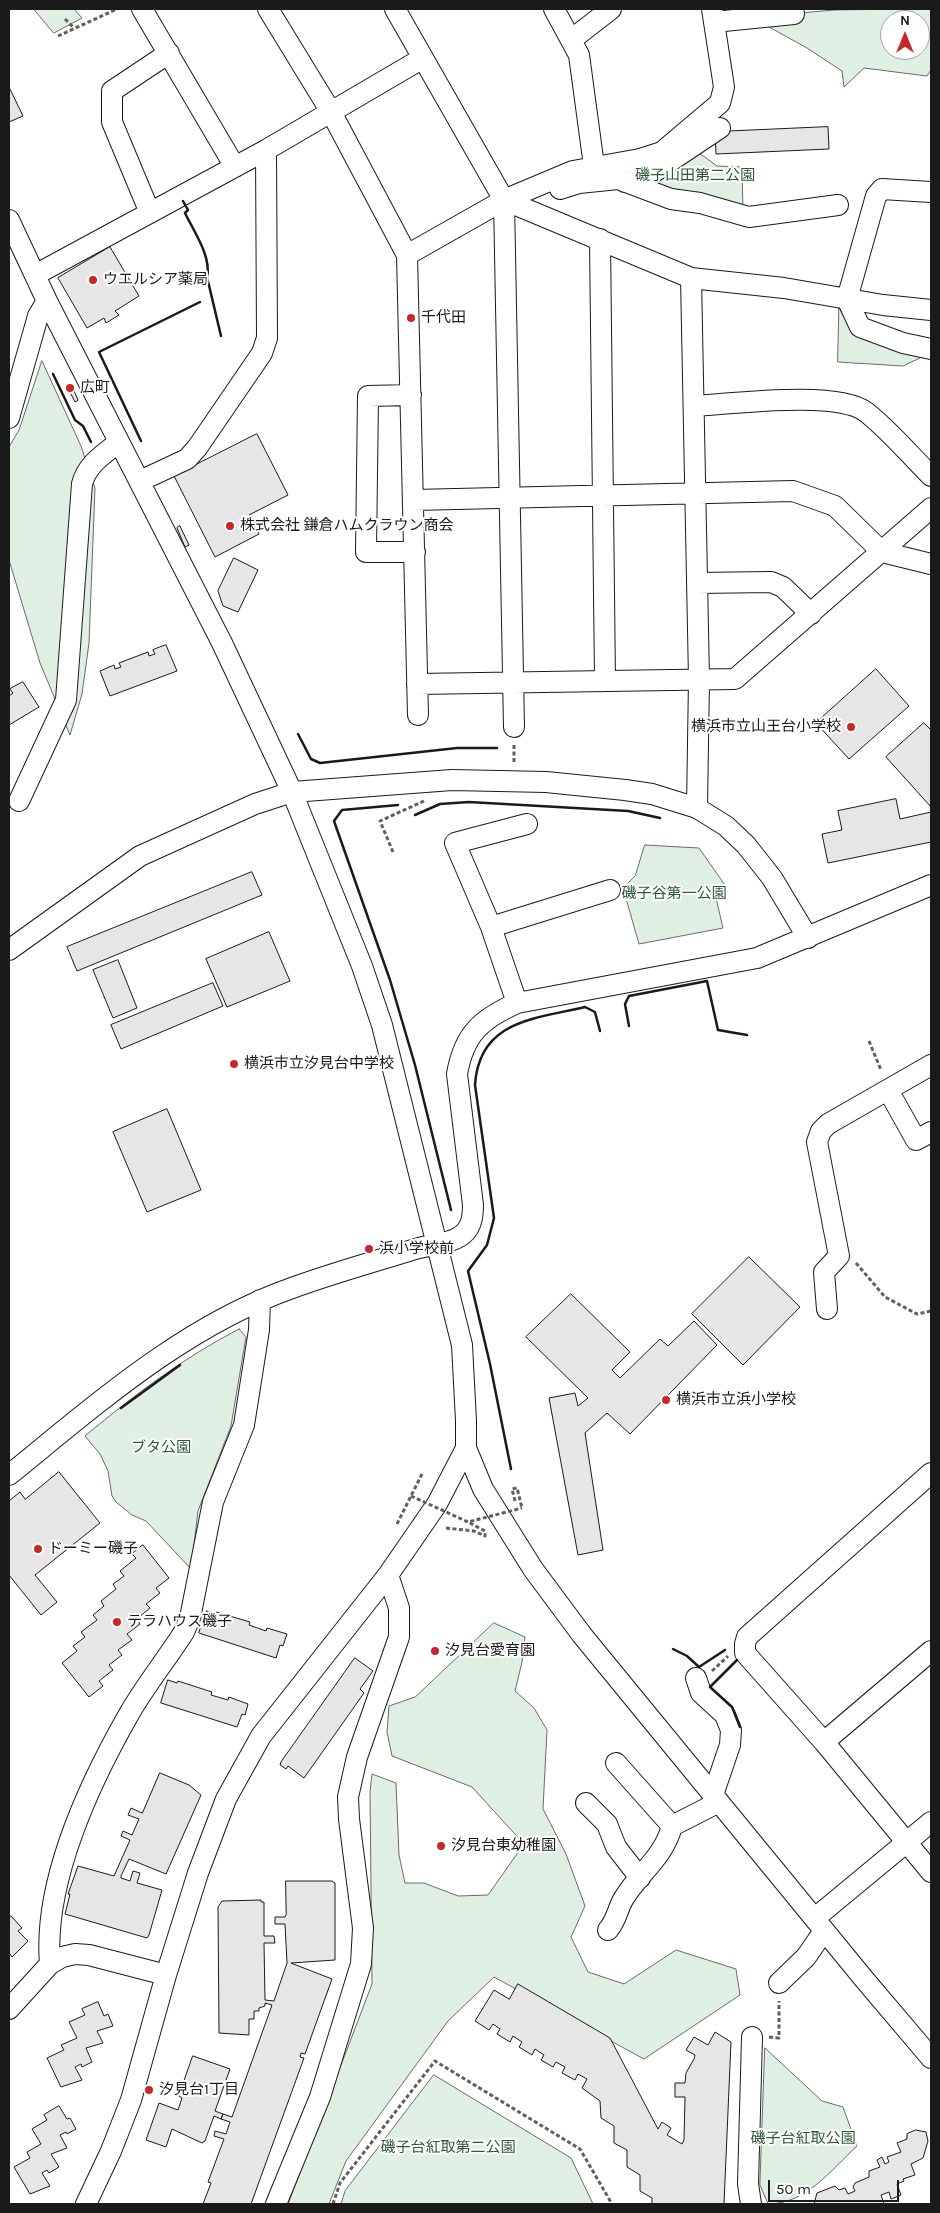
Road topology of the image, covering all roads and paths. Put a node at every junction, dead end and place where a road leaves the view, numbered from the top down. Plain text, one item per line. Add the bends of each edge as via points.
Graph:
1 (117, 9) edge
2 (142, 9) edge
3 (268, 9) edge
4 (395, 9) edge
5 (554, 9) edge
6 (610, 9) edge
7 (793, 9) edge
8 (713, 15) edge
9 (65, 19) dead end
10 (74, 28) junction
11 (58, 36) dead end
12 (572, 40) junction
13 (169, 53) junction
14 (422, 58) junction
15 (331, 112) junction
16 (720, 128) dead end
17 (266, 150) junction
18 (594, 166) junction
19 (235, 167) junction
20 (625, 182) junction
21 (931, 192) edge
22 (504, 200) junction
23 (838, 206) dead end
24 (150, 213) junction
25 (9, 220) edge
26 (600, 239) junction
27 (407, 255) junction
28 (35, 275) junction
29 (691, 278) junction
30 (847, 299) junction
31 (47, 301) junction
32 (931, 310) edge
33 (931, 349) edge
34 (411, 395) junction
35 (694, 406) junction
36 (9, 418) edge
37 (119, 442) junction
38 (931, 476) edge
39 (140, 481) junction
40 (695, 493) junction
41 (603, 495) junction
42 (510, 497) junction
43 (414, 500) junction
44 (931, 508) edge
45 (415, 552) junction
46 (882, 552) junction
47 (931, 564) edge
48 (697, 583) junction
49 (811, 614) junction
50 (699, 679) junction
51 (513, 681) junction
52 (604, 681) junction
53 (418, 684) junction
54 (418, 715) dead end
55 (514, 727) dead end
56 (292, 792) junction
57 (428, 800) dead end
58 (19, 801) dead end
59 (697, 808) junction
60 (527, 824) dead end
61 (393, 852) dead end
62 (931, 886) edge
63 (610, 890) dead end
64 (491, 927) junction
65 (808, 938) junction
66 (9, 950) edge
67 (517, 1003) junction
68 (869, 1041) dead end
69 (931, 1065) edge
70 (881, 1070) dead end
71 (888, 1090) junction
72 (931, 1132) edge
73 (437, 1244) junction
74 (839, 1256) junction
75 (260, 1300) junction
76 (827, 1309) dead end
77 (931, 1311) edge
78 (466, 1448) junction
79 (931, 1473) edge
80 (422, 1474) dead end
81 (9, 1475) edge
82 (411, 1496) junction
83 (515, 1501) dead end
84 (468, 1522) junction
85 (397, 1524) dead end
86 (446, 1528) dead end
87 (388, 1575) junction
88 (931, 1652) edge
89 (732, 1653) dead end
90 (702, 1676) joint
91 (824, 1742) junction
92 (616, 1763) dead end
93 (716, 1799) junction
94 (586, 1803) dead end
95 (931, 1822) edge
96 (672, 1826) junction
97 (906, 1842) junction
98 (931, 1872) edge
99 (640, 1878) junction
100 (819, 1924) junction
101 (608, 1930) dead end
102 (50, 1964) junction
103 (166, 1975) junction
104 (779, 1983) joint
105 (9, 2008) edge
106 (752, 2037) joint
107 (931, 2058) edge
108 (86, 2204) edge
109 (276, 2204) edge
110 (333, 2204) edge
111 (612, 2204) edge
112 (751, 2204) edge

1 - 10 path
2 - 13 street
3 - 15 street
4 - 14 street
5 - 12 street
6 - 12 street
7 - 8 street via 794,14
8 - 18 street via 724,87 720,103 662,152
9 - 10 path
10 - 11 path
12 - 18 street via 579,55
13 - 19 street
13 - 24 street via 112,90 112,122
14 - 15 street
14 - 22 street
15 - 17 street
15 - 27 street
16 - 20 street via 646,178
17 - 19 street
17 - 39 street via 267,338 262,353 187,459
18 - 22 street via 573,171
19 - 24 street
20 - 22 street via 618,179 579,183 537,197
20 - 23 street via 671,199 700,203 749,218
21 - 30 street via 882,189 876,196
22 - 26 street
22 - 27 street
22 - 42 street
24 - 28 street
25 - 28 street
26 - 29 street
26 - 41 street
27 - 34 street
28 - 31 street
29 - 30 street
29 - 35 street
30 - 32 street
30 - 33 street via 860,327 903,343
31 - 36 street via 38,316
31 - 37 street
34 - 43 street
34 - 45 street via 368,396 366,552
35 - 38 street via 813,399 841,401 865,411
35 - 40 street
37 - 39 street
37 - 58 street via 85,473 66,700
39 - 56 street via 222,642
40 - 41 street
40 - 46 street via 793,491 835,506
40 - 48 street
41 - 42 street
41 - 52 street
42 - 43 street
42 - 51 street
43 - 45 street
44 - 46 street
45 - 53 street
46 - 47 street
46 - 49 street
48 - 49 street via 771,582 783,587
48 - 50 street
49 - 50 street via 739,677
50 - 52 street
50 - 59 street
51 - 52 street
51 - 53 street
51 - 55 street
53 - 54 street
56 - 59 street via 495,779 652,794
56 - 66 street via 255,804 140,856
56 - 73 street via 362,966 379,1017
57 - 61 path via 380,821
59 - 65 street via 726,826 746,845 772,878
60 - 64 street via 455,844
62 - 65 street
63 - 64 street
64 - 67 street
65 - 67 street via 757,958
67 - 73 street via 480,1024 468,1038 460,1056 458,1099 473,1218 459,1237
68 - 70 path
69 - 71 street
71 - 72 street via 916,1140
71 - 74 street via 828,1124 817,1142
73 - 75 street
73 - 78 street via 462,1345
74 - 76 street via 824,1272
74 - 77 path via 854,1262 885,1298 917,1314
75 - 81 street via 182,1341
75 - 102 street via 259,1330 244,1425 213,1502 190,1618 129,1714 77,1822 61,1864 53,1901 48,1948
78 - 87 street via 437,1504
78 - 93 street via 483,1489 547,1589
79 - 91 street via 747,1637 745,1653
80 - 82 path
82 - 84 path, bridge
82 - 85 path
83 - 84 path, bridge via 512,1489 517,1488 522,1508
84 - 86 path via 486,1531 484,1536 474,1531
87 - 103 street via 261,1736 226,1799 198,1873
87 - 109 street via 399,1608 399,1637 357,1757 348,1797 348,1819 363,1928 361,1964 320,2097
88 - 91 street
89 - 90 path
90 - 93 street via 701,1693 724,1715 731,1730
91 - 97 street
92 - 96 street
93 - 96 street
93 - 100 street
94 - 99 street via 607,1824 616,1847
95 - 97 street
96 - 99 street via 667,1842
97 - 98 street
97 - 100 street
99 - 101 street via 623,1900 617,1918
100 - 104 street via 806,1956
100 - 107 street
102 - 103 street via 62,1957 89,1955
102 - 105 street
103 - 108 street via 131,2100
104 - 106 path via 779,2038
106 - 112 street via 748,2184
110 - 111 path via 340,2183 435,2061 580,2149

